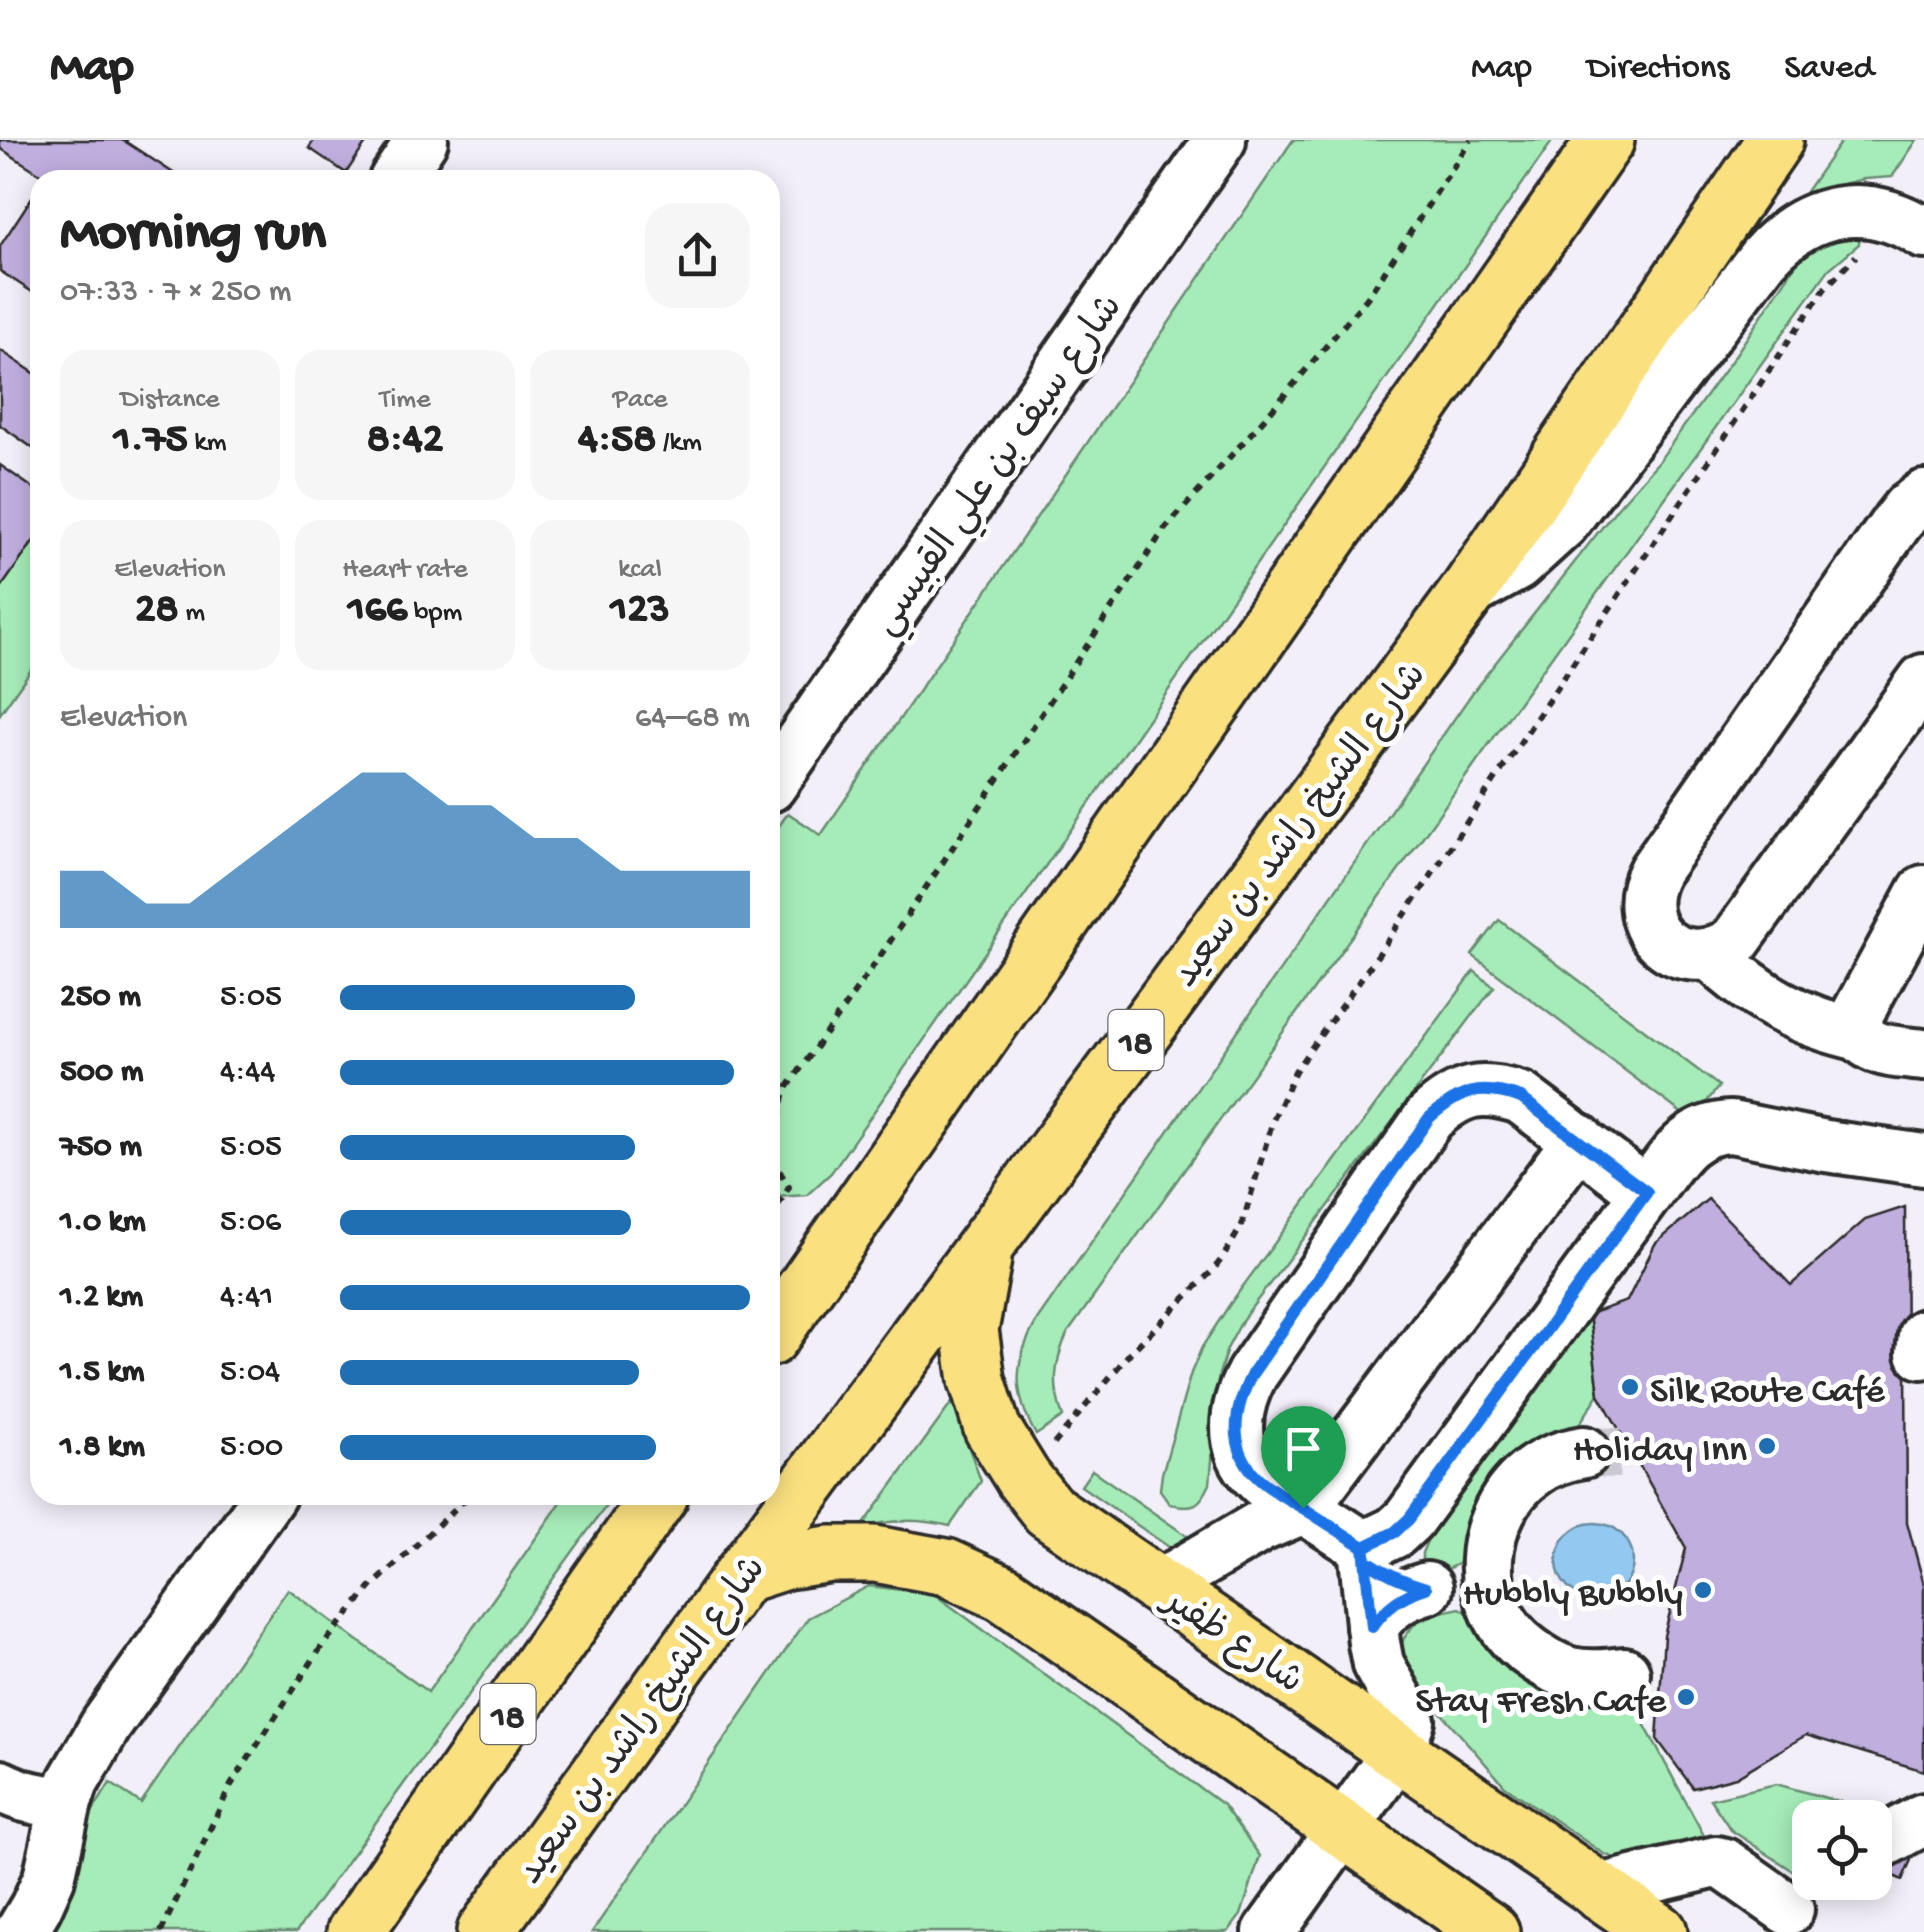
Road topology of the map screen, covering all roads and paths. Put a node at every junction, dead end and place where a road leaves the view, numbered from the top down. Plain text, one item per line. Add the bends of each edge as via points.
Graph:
1 (422, 140) edge
2 (1220, 140) edge
3 (1470, 140) edge
4 (1606, 140) edge
5 (1775, 140) edge
6 (401, 170) edge
7 (1906, 224) edge
8 (1924, 496) edge
9 (1468, 592) junction
10 (1924, 680) edge
11 (780, 772) edge
12 (1924, 891) edge
13 (1710, 954) junction
14 (1860, 1036) junction
15 (1924, 1055) edge
16 (780, 1115) edge
17 (1578, 1140) junction
18 (1924, 1160) edge
19 (780, 1172) edge
20 (1647, 1192) junction
21 (780, 1203) edge
22 (987, 1241) junction
23 (780, 1324) edge
24 (1584, 1452) tunnel mouth
25 (1023, 1478) junction
26 (263, 1505) edge
27 (459, 1505) edge
28 (653, 1505) edge
29 (1303, 1508) junction
30 (1365, 1553) junction
31 (742, 1575) junction
32 (1159, 1586) junction
33 (1624, 1673) dead end
34 (1399, 1750) junction
35 (0, 1786) edge
36 (66, 1802) junction
37 (1924, 1820) edge
38 (1344, 1830) junction
39 (1892, 1837) edge
40 (1599, 1890) junction
41 (1793, 1908) edge
42 (21, 1932) edge
43 (161, 1932) edge
44 (356, 1932) edge
45 (485, 1932) edge
46 (1269, 1932) edge
47 (1491, 1932) edge
48 (1660, 1932) edge

1 - 6 street
2 - 11 street, شارع سيف بن علي القبيسي
3 - 16 path via 1367,298 1164,530 785,1092
4 - 23 main road
5 - 9 main road, شارع الشيخ راشد بن سعيد / 18
7 - 9 street via 1848,210 1810,220 1776,242 1563,523 1517,565
7 - 25 path via 1876,238 1804,316 1295,1070 1242,1225 1224,1256
8 - 13 street via 1896,522 1648,884 1646,913 1658,938 1682,953
9 - 22 main road, شارع الشيخ راشد بن سعيد / 18
10 - 13 street via 1744,930
12 - 14 street via 1858,1014
13 - 14 street via 1768,1002
14 - 15 street via 1878,1048
17 - 20 street
17 - 29 street
17 - 29 street via 1521,1098 1497,1090 1448,1101 1429,1118 1239,1398 1242,1453 1256,1476
18 - 20 street via 1715,1128 1687,1142
19 - 21 path via 789,1187
20 - 30 street via 1409,1519
22 - 25 main road, شارع ظفير via 970,1330 977,1380 992,1428
22 - 31 main road, شارع الشيخ راشد بن سعيد / 18
24 - 33 street via 1549,1462 1508,1497 1487,1547 1487,1583 1509,1633 1544,1662 1596,1676
25 - 32 main road, شارع ظفير via 1048,1510
26 - 36 street via 106,1725
27 - 43 path via 371,1588 322,1646 231,1785
28 - 44 main road, 18
29 - 30 street
29 - 32 street
30 - 34 street via 1401,1580 1426,1588 1389,1605 1372,1627 1378,1664 1410,1720
31 - 38 main road via 830,1554 875,1554 946,1567 1003,1594
31 - 45 main road, شارع الشيخ راشد بن سعيد / 18
32 - 34 main road, شارع ظفير
34 - 38 street
34 - 40 main road, شارع ظفير
35 - 36 street via 42,1802
36 - 42 street via 48,1878
37 - 39 street
38 - 46 street
38 - 47 main road
40 - 41 street via 1716,1862
40 - 48 main road, شارع ظفير

